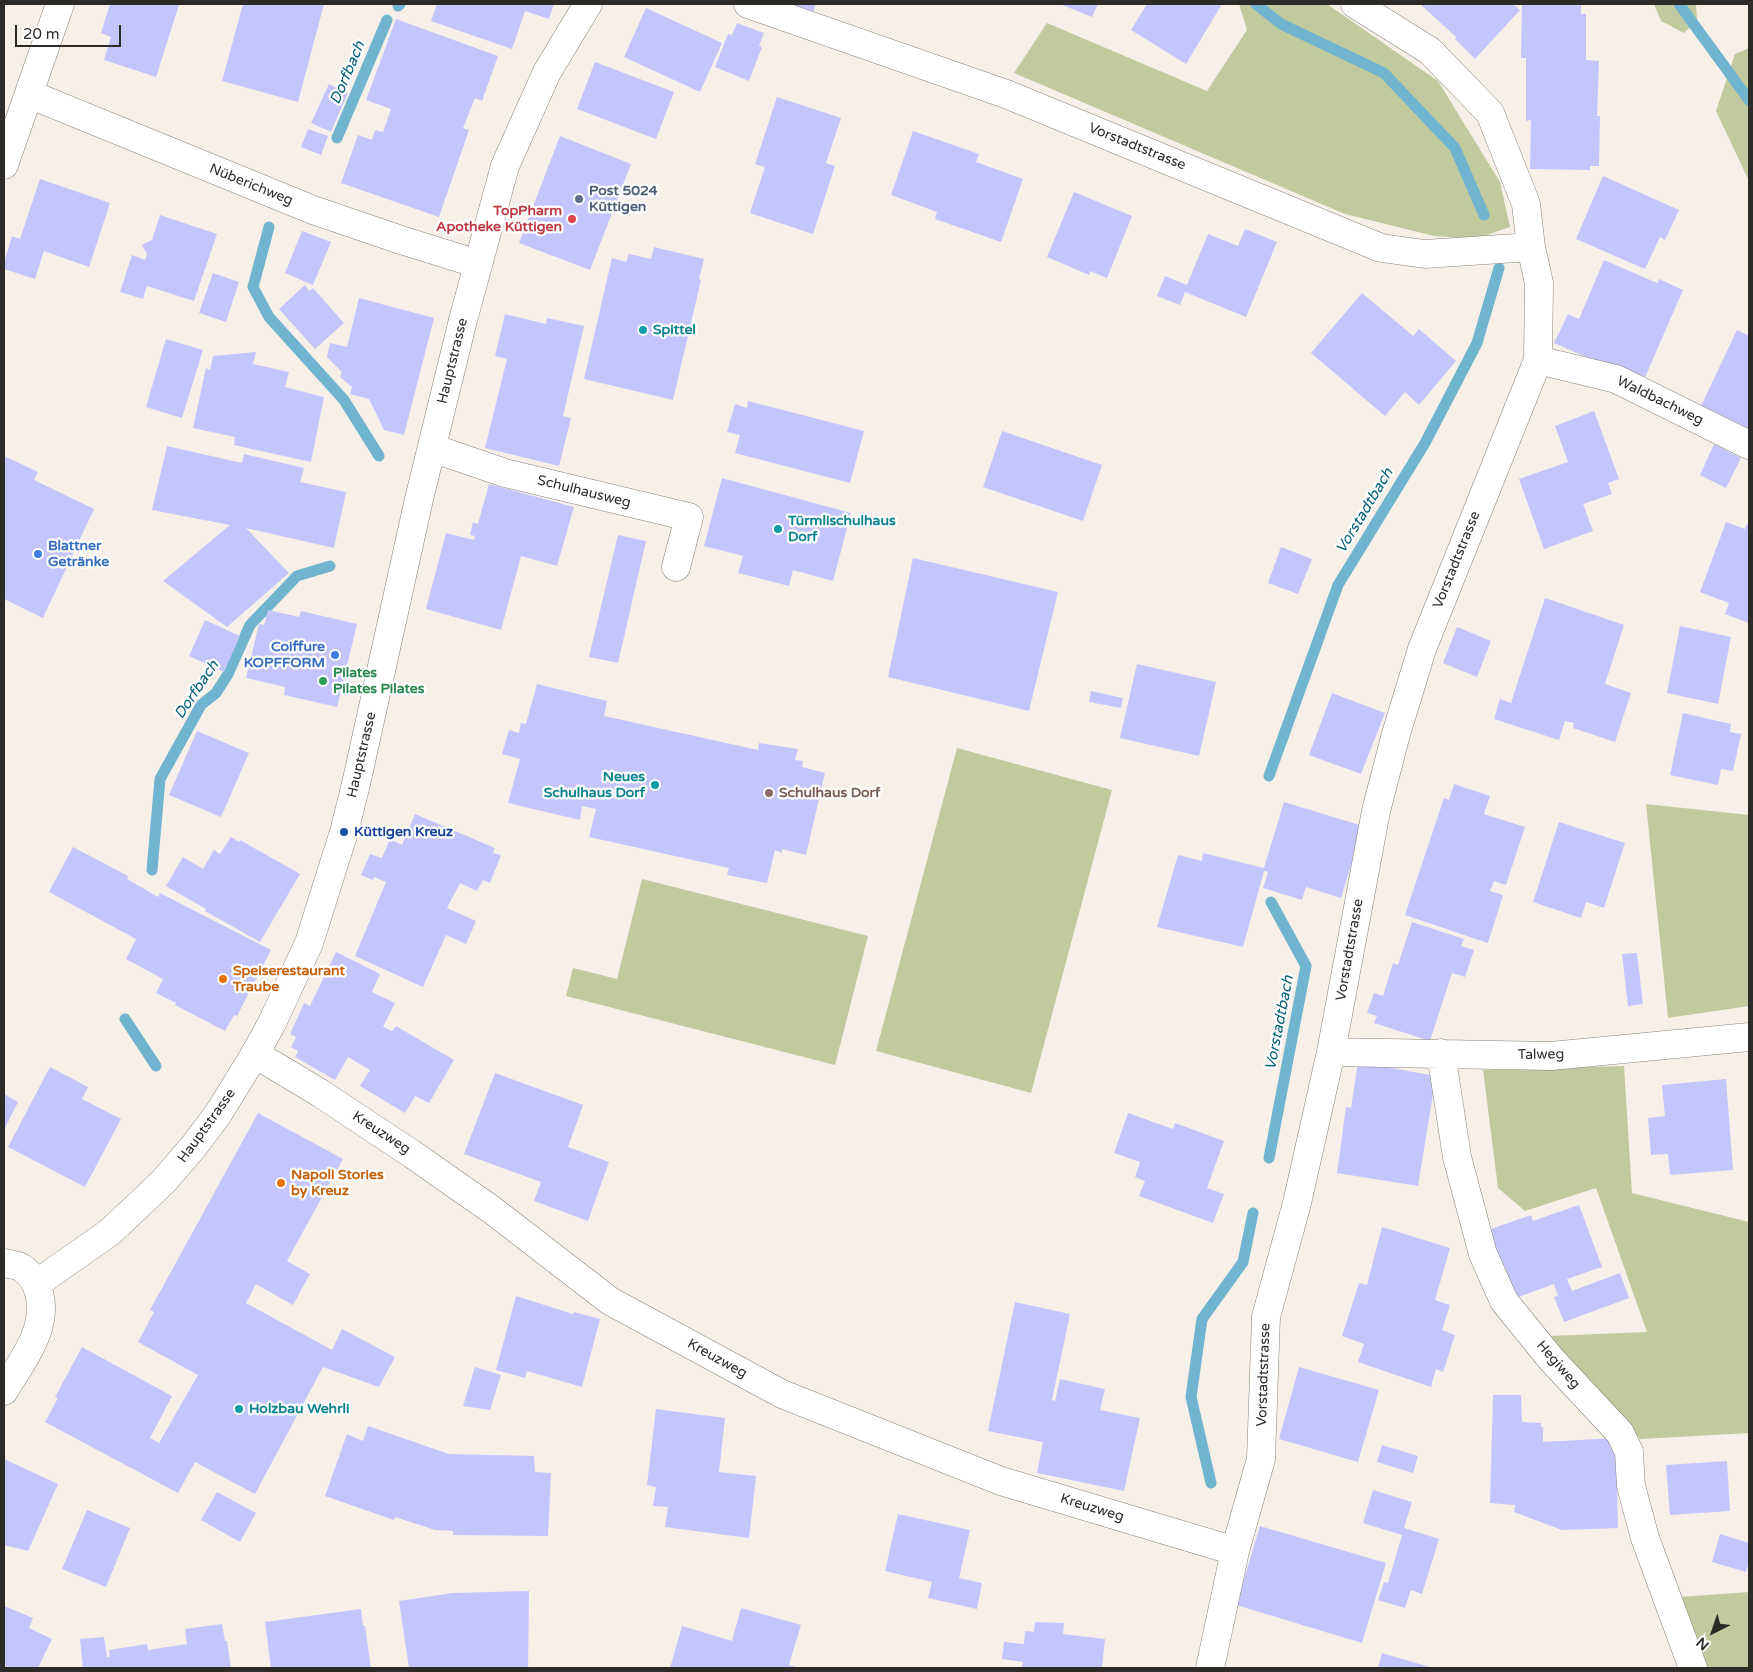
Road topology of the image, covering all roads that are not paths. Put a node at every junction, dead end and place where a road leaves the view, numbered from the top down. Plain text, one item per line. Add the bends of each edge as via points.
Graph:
1 (60, 4) edge
2 (588, 4) edge
3 (748, 4) edge
4 (1355, 4) edge
5 (29, 94) junction
6 (4, 165) edge
7 (1531, 247) junction
8 (478, 264) junction
9 (1538, 360) junction
10 (1749, 445) edge
11 (432, 448) junction
12 (676, 567) dead end
13 (1749, 1038) edge
14 (1331, 1052) junction
15 (255, 1054) junction
16 (1441, 1054) junction
17 (4, 1263) edge
18 (36, 1284) junction
19 (4, 1391) edge
20 (1235, 1552) junction
21 (1210, 1668) edge
22 (1693, 1668) edge

1 - 5 street
2 - 8 street, Hauptstrasse via 547,72 505,166
3 - 7 street, Vorstadtstrasse via 1006,94 1382,248 1425,254
4 - 7 street, Vorstadtstrasse via 1430,51 1490,114 1526,204
5 - 6 street
5 - 8 street, Nüberichweg via 313,210
7 - 9 street, Vorstadtstrasse via 1539,283
8 - 11 street, Hauptstrasse
9 - 10 street, Waldbachweg via 1616,379
9 - 14 street, Vorstadtstrasse via 1422,649 1396,734 1376,811
11 - 12 street, Schulhausweg via 505,473 689,517
11 - 15 street, Hauptstrasse via 344,832 309,943
13 - 16 street, Talweg via 1551,1056
14 - 16 street, Talweg
14 - 20 street, Vorstadtstrasse via 1298,1203 1266,1317 1261,1459
15 - 18 street, Hauptstrasse via 218,1114 163,1182 110,1232
15 - 20 street, Kreuzweg via 412,1154 492,1210 610,1301 782,1394 1001,1481
16 - 22 street, Hegiweg via 1457,1157 1483,1254 1504,1300 1551,1359 1620,1433 1629,1452 1632,1486 1645,1538
17 - 18 street via 22,1268
18 - 19 street via 42,1305 39,1328
20 - 21 street, Vorstadtstrasse

